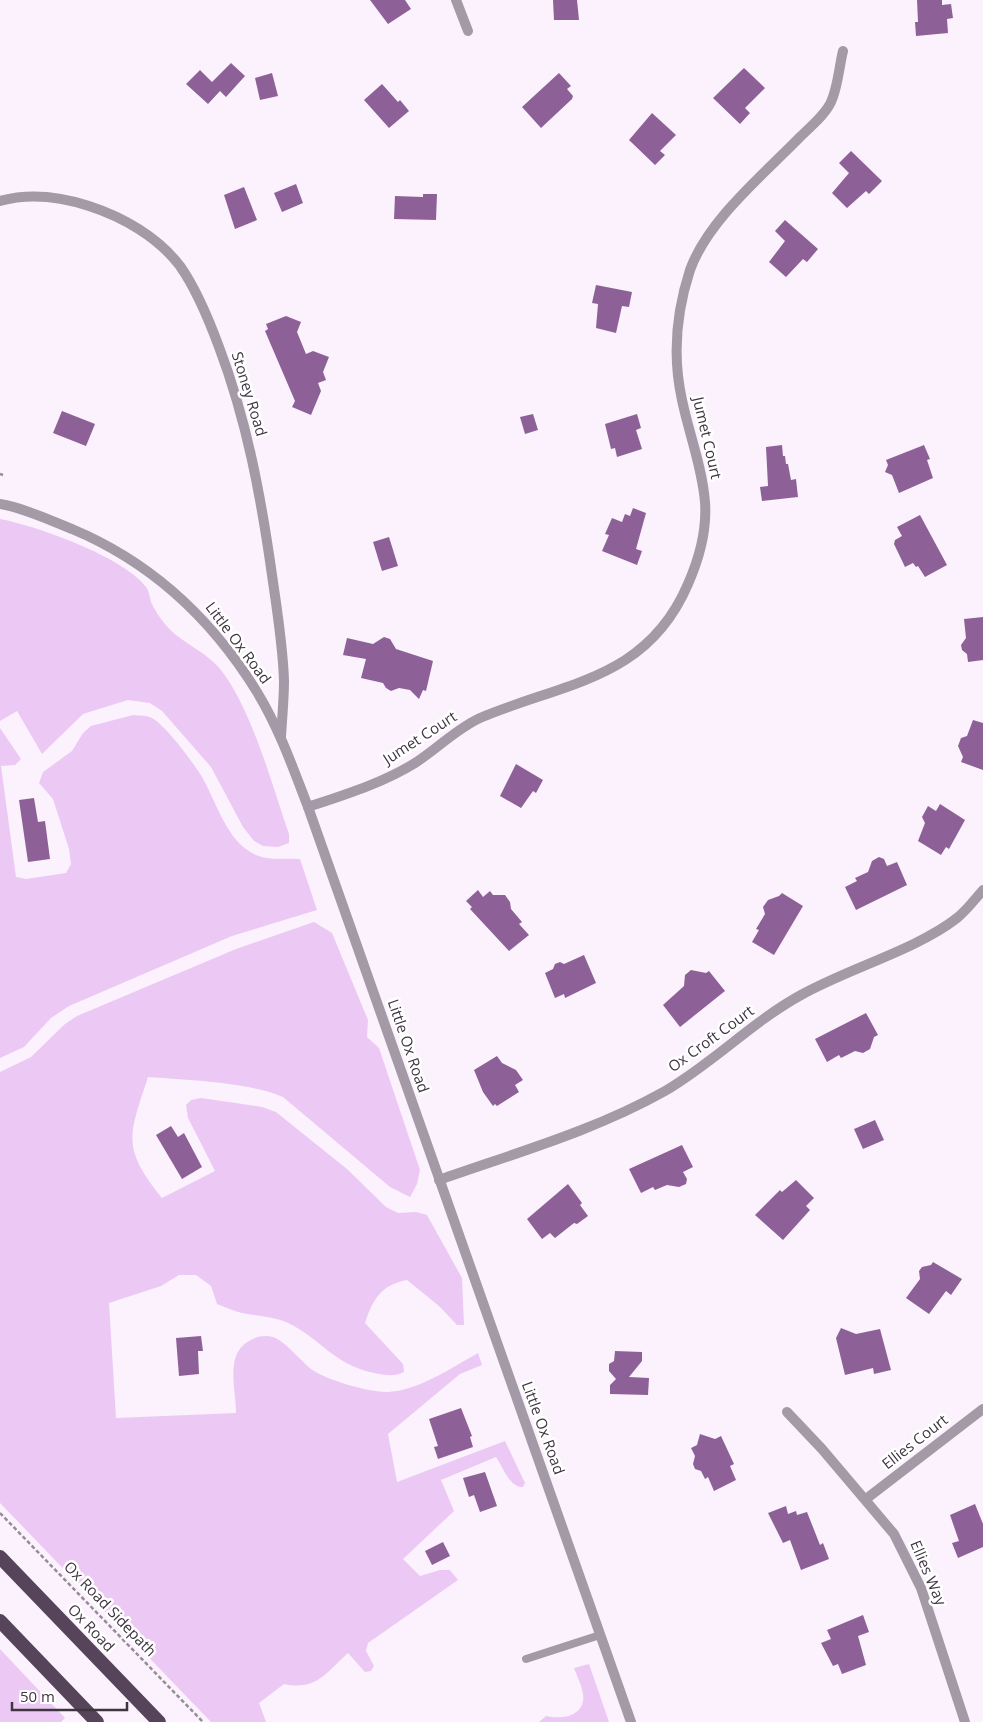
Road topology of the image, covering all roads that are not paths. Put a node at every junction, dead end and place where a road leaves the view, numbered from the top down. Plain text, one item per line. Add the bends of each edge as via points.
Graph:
1 (456, 0) edge
2 (468, 31) dead end
3 (842, 51) dead end
4 (0, 201) edge
5 (0, 504) edge
6 (280, 738) junction
7 (308, 807) junction
8 (983, 890) edge
9 (439, 1180) junction
10 (983, 1409) edge
11 (787, 1412) dead end
12 (866, 1499) junction
13 (0, 1557) edge
14 (0, 1621) edge
15 (600, 1635) junction
16 (526, 1658) dead end
17 (97, 1722) edge
18 (160, 1722) edge
19 (631, 1722) edge
20 (965, 1722) edge

1 - 2 street
3 - 7 street, Jumet Court via 831,102 714,228 695,257 683,291 676,364 681,399 701,468 705,505 696,566 669,620 642,649 606,672 478,719 393,775
4 - 6 street, Stoney Road via 25,196 52,198 77,202 126,221 158,242 180,266 206,314 244,421 264,515 284,681
5 - 6 street, Little Ox Road via 96,539 163,582 208,624 258,693
6 - 7 street, Little Ox Road
7 - 9 street, Little Ox Road
8 - 9 street, Ox Croft Court via 958,918 922,939 798,996 666,1090 589,1127
9 - 15 street, Little Ox Road
10 - 12 street, Ellies Court
11 - 12 street, Ellies Way
12 - 20 street, Ellies Way via 894,1534 913,1568
13 - 18 highway, Ox Road
14 - 17 highway
15 - 16 lane
15 - 19 street, Little Ox Road

